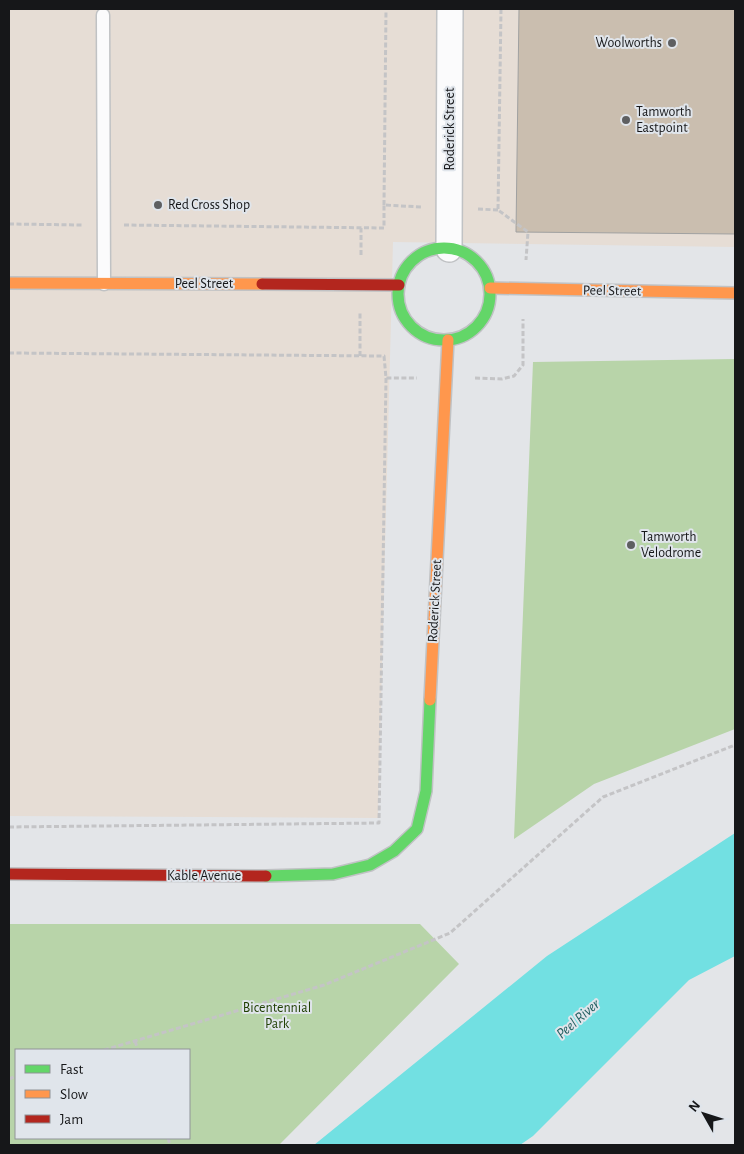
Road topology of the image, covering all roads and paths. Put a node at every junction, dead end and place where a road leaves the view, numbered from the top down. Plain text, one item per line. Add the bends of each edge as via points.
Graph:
1 (386, 9) edge
2 (450, 9) edge
3 (103, 15) dead end
4 (384, 205) junction
5 (449, 208) junction
6 (498, 210) dead end
7 (9, 224) edge
8 (104, 225) junction
9 (449, 249) junction
10 (9, 283) edge
11 (104, 284) junction
12 (399, 285) junction
13 (490, 288) junction
14 (735, 293) edge
15 (448, 340) junction
16 (386, 378) dead end
17 (735, 744) edge
18 (9, 827) edge
19 (394, 851) joint
20 (9, 874) edge
21 (135, 1041) junction
22 (107, 1049) edge
23 (138, 1049) edge

1 - 4 path
2 - 5 street, Roderick Street
3 - 8 lane
4 - 5 path
4 - 8 path via 384,228
5 - 6 path
5 - 9 street, Roderick Street
7 - 8 path
8 - 11 lane
9 - 12 main road via 436,249 417,258
9 - 13 main road via 476,261
10 - 11 main road, Peel Street
11 - 12 main road, Peel Street
12 - 15 main road via 398,299 410,325 420,334
13 - 14 main road, Peel Street
13 - 15 main road via 484,317 462,337
15 - 19 main road, Roderick Street via 426,791 417,829
16 - 18 path via 379,823
17 - 21 path via 603,797 450,933 324,985
19 - 20 main road, Kable Avenue via 370,865 333,874
21 - 22 path
21 - 23 path

